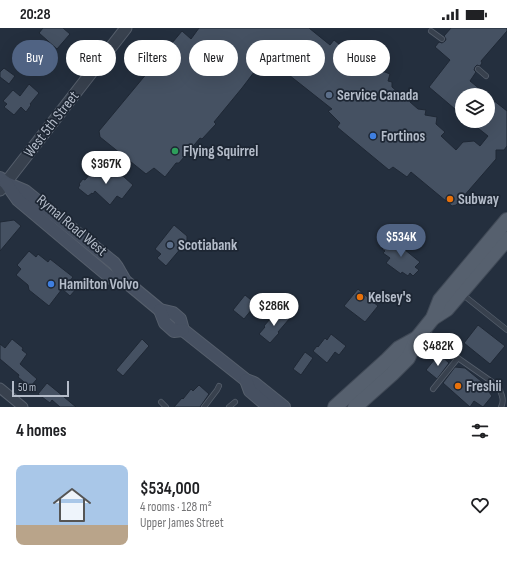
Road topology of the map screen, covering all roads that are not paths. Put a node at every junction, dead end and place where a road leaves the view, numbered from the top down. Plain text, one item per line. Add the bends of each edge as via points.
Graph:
1 (126, 28) edge
2 (431, 31) dead end
3 (442, 39) dead end
4 (478, 69) dead end
5 (486, 76) dead end
6 (2, 183) edge
7 (507, 220) edge
8 (500, 246) edge
9 (461, 293) junction
10 (433, 318) junction
11 (507, 330) edge
12 (420, 334) junction
13 (458, 358) junction
14 (246, 380) junction
15 (219, 386) dead end
16 (0, 388) edge
17 (433, 389) dead end
18 (161, 402) dead end
19 (235, 402) dead end
20 (23, 407) edge
21 (166, 407) edge
22 (204, 407) edge
23 (229, 407) edge
24 (269, 407) edge
25 (284, 407) edge
26 (336, 407) edge
27 (355, 407) edge
28 (501, 407) edge

1 - 6 street, West 5th Street
2 - 3 lane
4 - 5 lane
6 - 14 main road, Rymal Road West via 18,200 111,278 125,281 160,310 173,313 180,319 183,330
7 - 8 main road
8 - 9 main road
8 - 10 main road via 440,300
9 - 10 main road via 447,309
9 - 11 lane
10 - 12 main road
12 - 13 lane via 446,348
12 - 26 main road via 399,348
12 - 27 main road via 408,358
13 - 17 lane
13 - 28 lane via 498,386 503,402
14 - 24 main road via 250,391
14 - 25 main road via 254,383
15 - 22 lane
16 - 20 street
18 - 21 lane
19 - 23 lane

